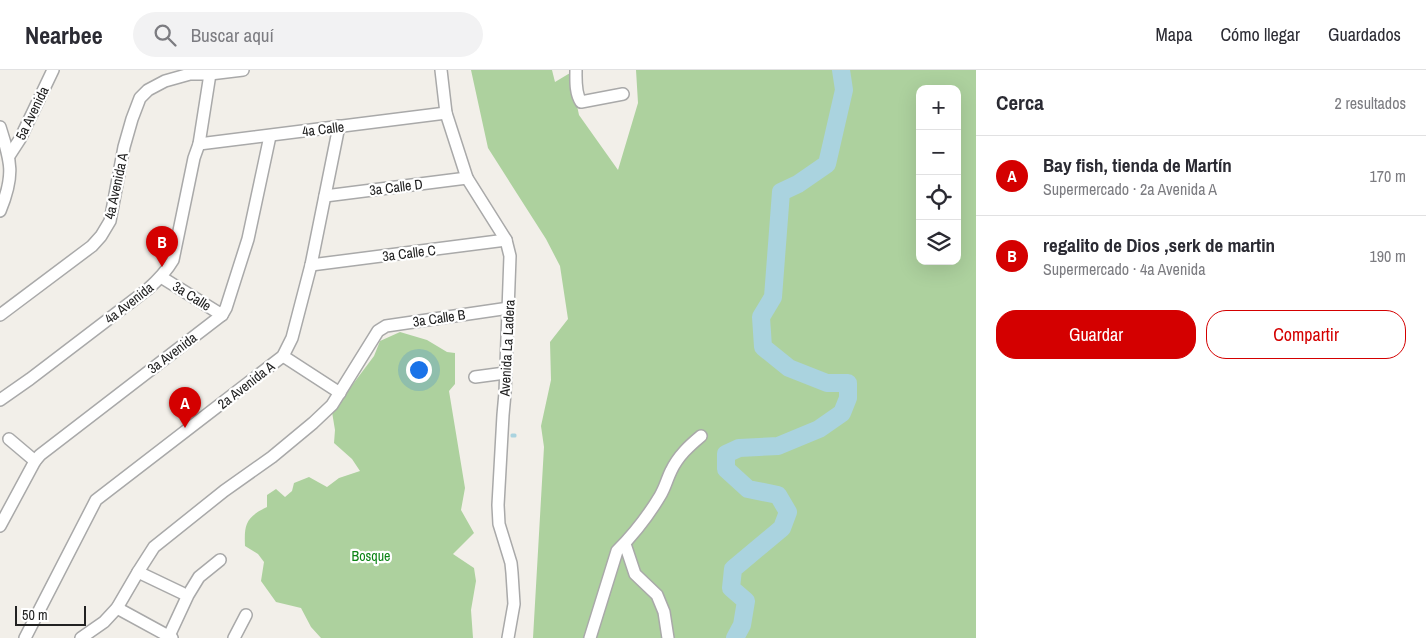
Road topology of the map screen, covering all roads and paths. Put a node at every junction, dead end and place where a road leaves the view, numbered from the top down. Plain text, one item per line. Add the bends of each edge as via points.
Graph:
1 (53, 70) edge
2 (242, 70) edge
3 (441, 70) edge
4 (576, 70) edge
5 (582, 70) edge
6 (187, 72) edge
7 (210, 74) junction
8 (623, 94) dead end
9 (446, 114) junction
10 (339, 126) junction
11 (0, 127) edge
12 (270, 136) junction
13 (200, 144) junction
14 (9, 156) junction
15 (467, 178) junction
16 (325, 196) junction
17 (0, 211) edge
18 (506, 240) junction
19 (311, 265) junction
20 (161, 278) junction
21 (509, 308) junction
22 (0, 315) edge
23 (222, 315) junction
24 (284, 356) junction
25 (506, 373) junction
26 (476, 377) dead end
27 (340, 393) junction
28 (0, 400) edge
29 (701, 436) dead end
30 (9, 439) dead end
31 (35, 460) junction
32 (0, 526) edge
33 (625, 544) junction
34 (220, 560) dead end
35 (138, 572) junction
36 (182, 593) dead end
37 (118, 608) junction
38 (246, 615) dead end
39 (25, 638) edge
40 (81, 638) edge
41 (170, 638) edge
42 (234, 638) edge
43 (508, 638) edge
44 (590, 638) edge
45 (668, 638) edge

1 - 14 street, 5a Avenida
2 - 7 street
3 - 9 street, Avenida La Ladera
4 - 5 street
4 - 8 street via 581,102
6 - 7 street
6 - 22 street, 4a Avenida A via 148,90 140,98 124,147 110,221 101,236
7 - 13 street, 4a Avenida
9 - 10 street, 4a Calle
9 - 15 street, Avenida La Ladera
10 - 12 street, 4a Calle
10 - 16 street, 2a Avenida A
11 - 14 street
12 - 13 street, 4a Calle
12 - 23 street via 248,239
13 - 20 street, 4a Avenida via 194,158 172,260
14 - 17 street via 11,173
15 - 16 street, 3a Calle D
15 - 18 street, Avenida La Ladera
16 - 19 street, 2a Avenida A
18 - 19 street, 3a Calle C
18 - 21 street, Avenida La Ladera via 510,256
19 - 24 street, 2a Avenida A via 292,338
20 - 23 street, 3a Calle
20 - 28 street, 4a Avenida
21 - 25 street, Avenida La Ladera
21 - 27 street, 3a Calle B via 386,326 378,330
23 - 31 street, 3a Avenida
24 - 27 street
24 - 39 street, 2a Avenida A via 96,500
25 - 26 street
25 - 43 street, Avenida La Ladera via 498,505 513,588 514,604
27 - 35 street via 313,423 272,457 154,547
29 - 33 street via 685,448 672,468 662,494
30 - 31 street
31 - 32 street, 3a Avenida
33 - 44 street via 617,551
33 - 45 street via 635,574 657,595 664,612
34 - 41 street via 199,577
35 - 36 street
35 - 37 street
37 - 40 street
37 - 41 street
38 - 42 street

